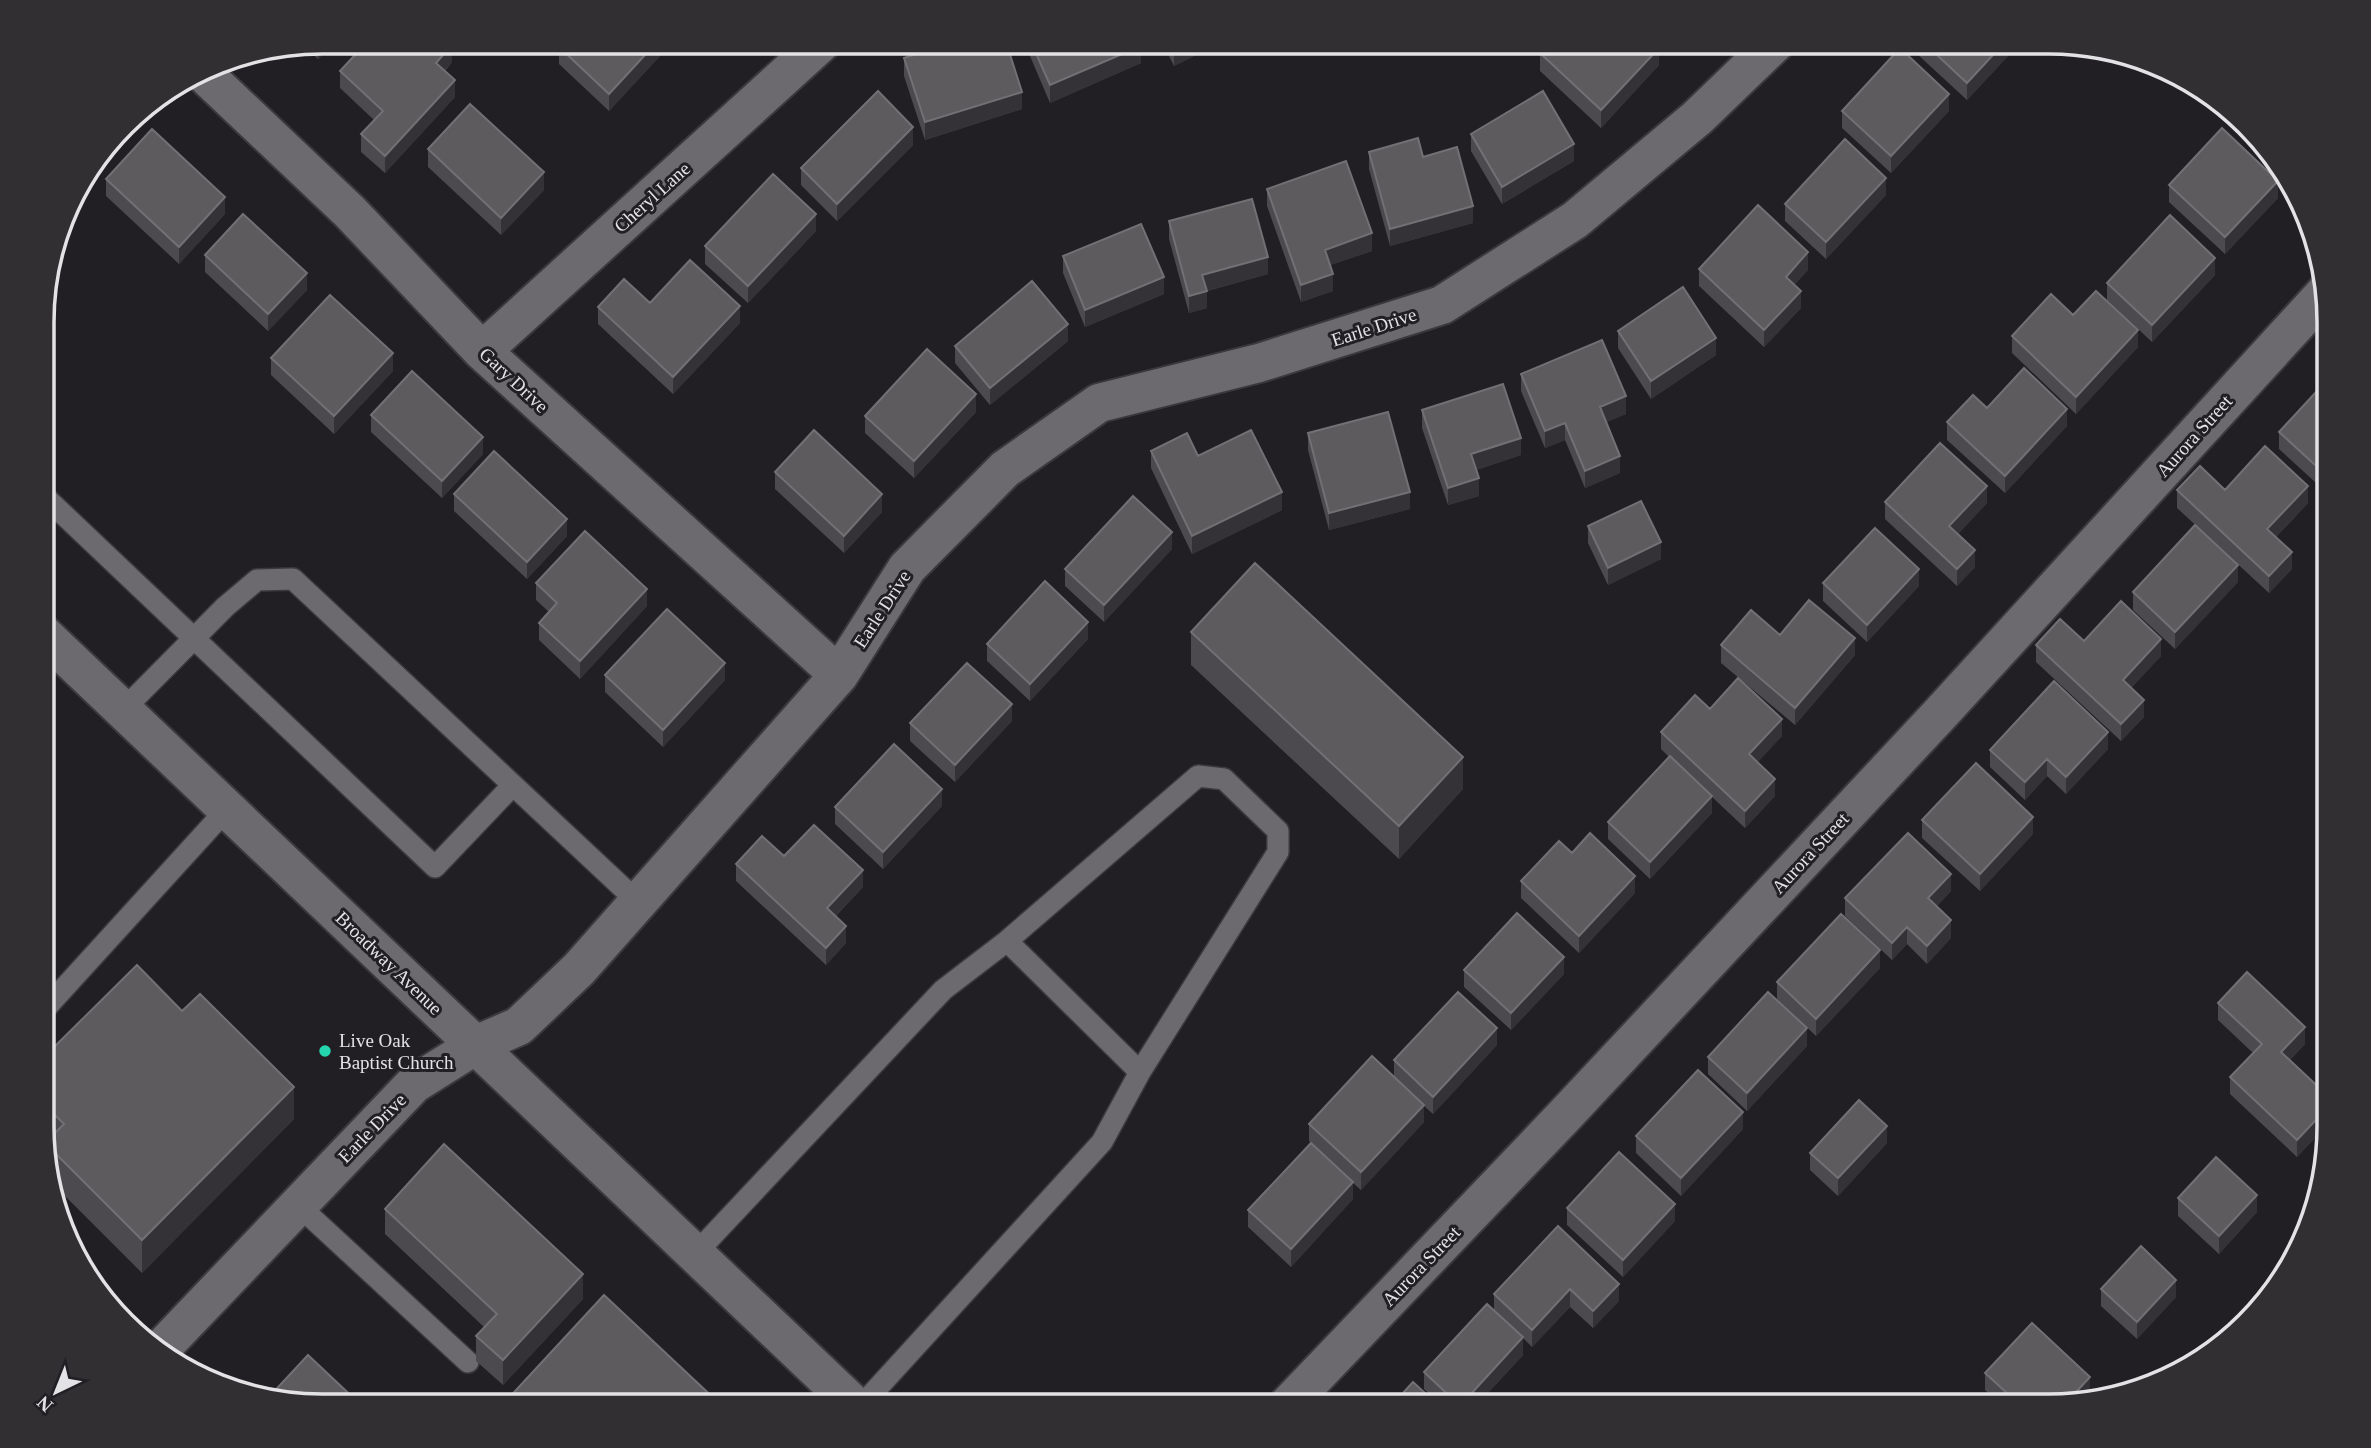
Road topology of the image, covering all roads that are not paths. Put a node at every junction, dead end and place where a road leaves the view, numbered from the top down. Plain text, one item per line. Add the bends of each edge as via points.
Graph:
1 (809, 54) edge
2 (1764, 54) edge
3 (210, 79) edge
4 (2316, 303) edge
5 (481, 351) junction
6 (54, 505) edge
7 (193, 637) junction
8 (54, 654) edge
9 (839, 675) junction
10 (123, 710) junction
11 (513, 785) junction
12 (227, 809) junction
13 (638, 902) junction
14 (1007, 941) junction
15 (54, 999) edge
16 (476, 1045) junction
17 (1140, 1072) junction
18 (298, 1205) junction
19 (696, 1253) junction
20 (166, 1344) edge
21 (468, 1362) dead end
22 (843, 1394) edge
23 (872, 1394) edge
24 (1298, 1394) edge

1 - 5 street, Cheryl Lane
2 - 9 street, Earle Drive via 1697,118 1575,220 1442,305 1259,363 1099,403 1005,469 907,568
3 - 5 street, Gary Drive via 350,212
4 - 24 street, Aurora Street via 1950,703
5 - 9 street, Gary Drive
6 - 7 lane
7 - 10 lane
7 - 11 lane via 257,580 293,579
7 - 11 lane via 435,867
8 - 10 street, Broadway Avenue
9 - 13 street, Earle Drive
10 - 12 street, Broadway Avenue
11 - 13 lane
12 - 15 lane
12 - 16 street, Broadway Avenue
13 - 16 street, Earle Drive via 579,969 519,1026
14 - 17 lane
14 - 17 lane via 1198,776 1224,779 1278,831 1278,852
14 - 19 lane via 943,990
16 - 18 street, Earle Drive via 414,1084
16 - 19 street, Broadway Avenue
17 - 23 lane via 1102,1142
18 - 20 street, Earle Drive
18 - 21 lane
19 - 22 street, Broadway Avenue

